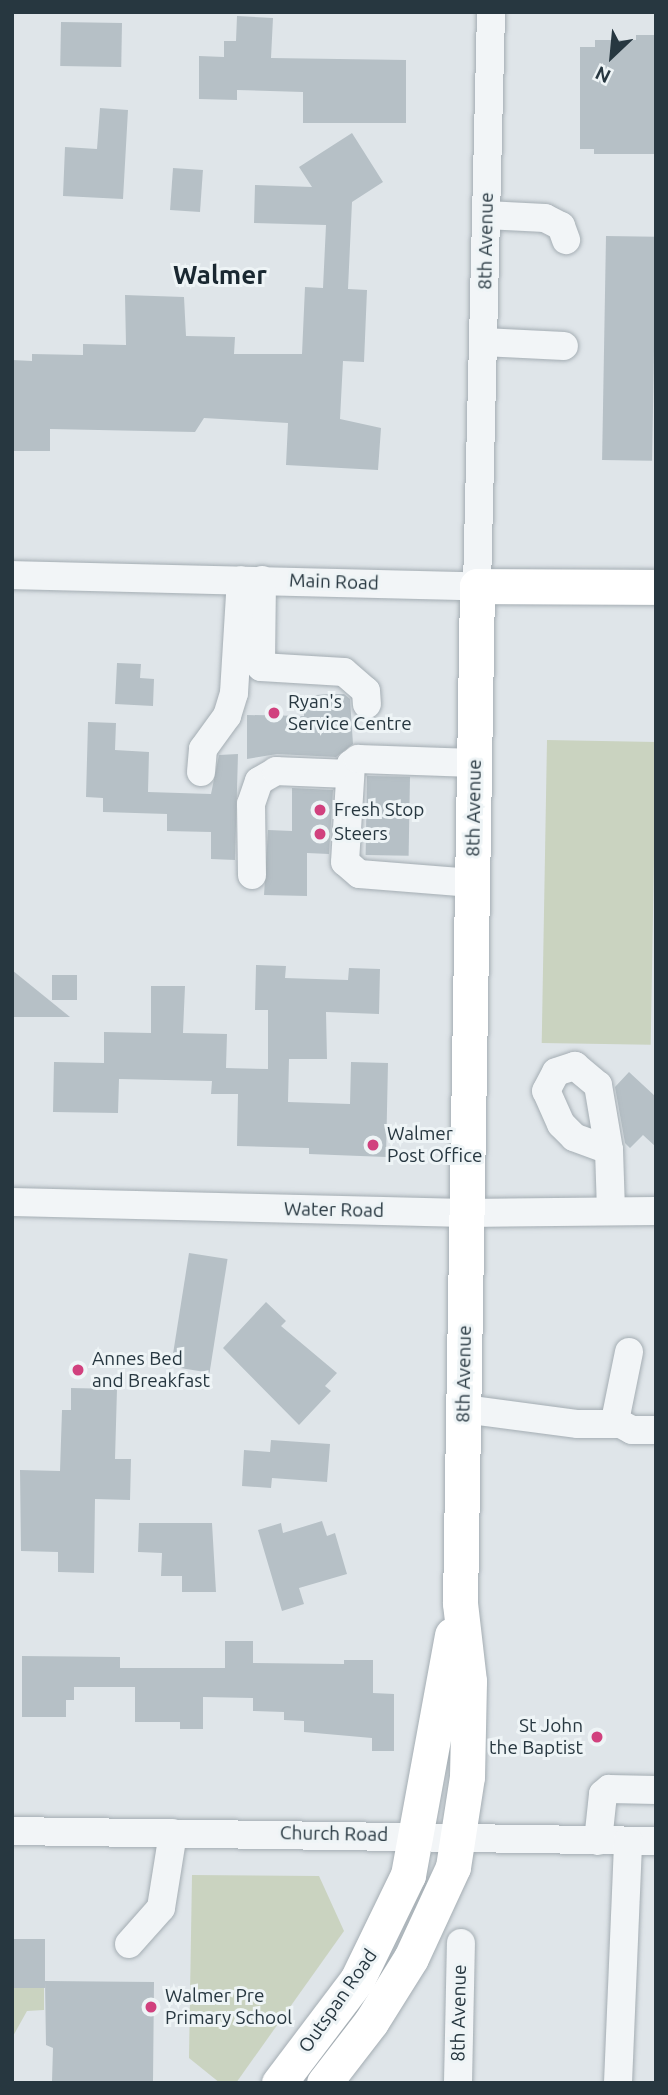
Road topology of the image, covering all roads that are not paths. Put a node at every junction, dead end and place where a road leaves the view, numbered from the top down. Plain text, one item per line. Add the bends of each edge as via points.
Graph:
1 (491, 12) edge
2 (486, 215) junction
3 (566, 240) dead end
4 (483, 342) junction
5 (564, 346) dead end
6 (12, 575) edge
7 (251, 580) junction
8 (477, 586) junction
9 (656, 587) edge
10 (367, 704) dead end
11 (474, 763) junction
12 (201, 772) dead end
13 (348, 774) junction
14 (252, 875) dead end
15 (472, 883) junction
16 (608, 1150) dead end
17 (12, 1202) edge
18 (611, 1210) junction
19 (656, 1211) edge
20 (466, 1213) junction
21 (629, 1352) dead end
22 (464, 1409) junction
23 (618, 1424) junction
24 (656, 1430) edge
25 (460, 1603) junction
26 (656, 1790) edge
27 (12, 1831) edge
28 (173, 1833) junction
29 (416, 1835) junction
30 (461, 1836) junction
31 (598, 1841) junction
32 (642, 1841) edge
33 (461, 1943) dead end
34 (129, 1944) dead end
35 (279, 2083) edge
36 (324, 2083) edge
37 (458, 2083) edge
38 (618, 2083) edge

1 - 2 street, 8th Avenue
2 - 3 street via 545,218 561,226
2 - 4 street, 8th Avenue
4 - 5 street
4 - 8 street, 8th Avenue
6 - 7 street, Main Road
7 - 8 street, Main Road
7 - 10 street via 261,667 344,672 366,691
7 - 12 street via 234,693 227,716 203,749
8 - 9 main road, Main Road
8 - 11 main road, 8th Avenue
11 - 13 street via 358,759
11 - 15 main road, 8th Avenue
13 - 14 street via 276,771 259,781 251,804
13 - 15 street via 345,862 351,869 359,874
15 - 20 main road, 8th Avenue
16 - 18 street
17 - 20 street, Water Road
18 - 19 street, Water Road
18 - 20 street, Water Road
20 - 22 main road, 8th Avenue
21 - 23 street via 616,1403
22 - 23 street via 578,1424
22 - 25 main road, 8th Avenue
23 - 24 street via 632,1430
25 - 29 main road, 8th Avenue
25 - 30 main road, 8th Avenue via 467,1648 470,1737
26 - 31 street via 609,1789 603,1794
27 - 28 street, Church Road
28 - 29 street, Church Road
28 - 34 street via 161,1908
29 - 30 street, Church Road
29 - 35 main road, Outspan Road via 408,1875 382,1937 336,2010
30 - 31 street, Church Road
30 - 36 main road, Outspan Road via 453,1867 411,1958 371,2022
31 - 32 street, Church Road
32 - 38 street
33 - 37 street, 8th Avenue

